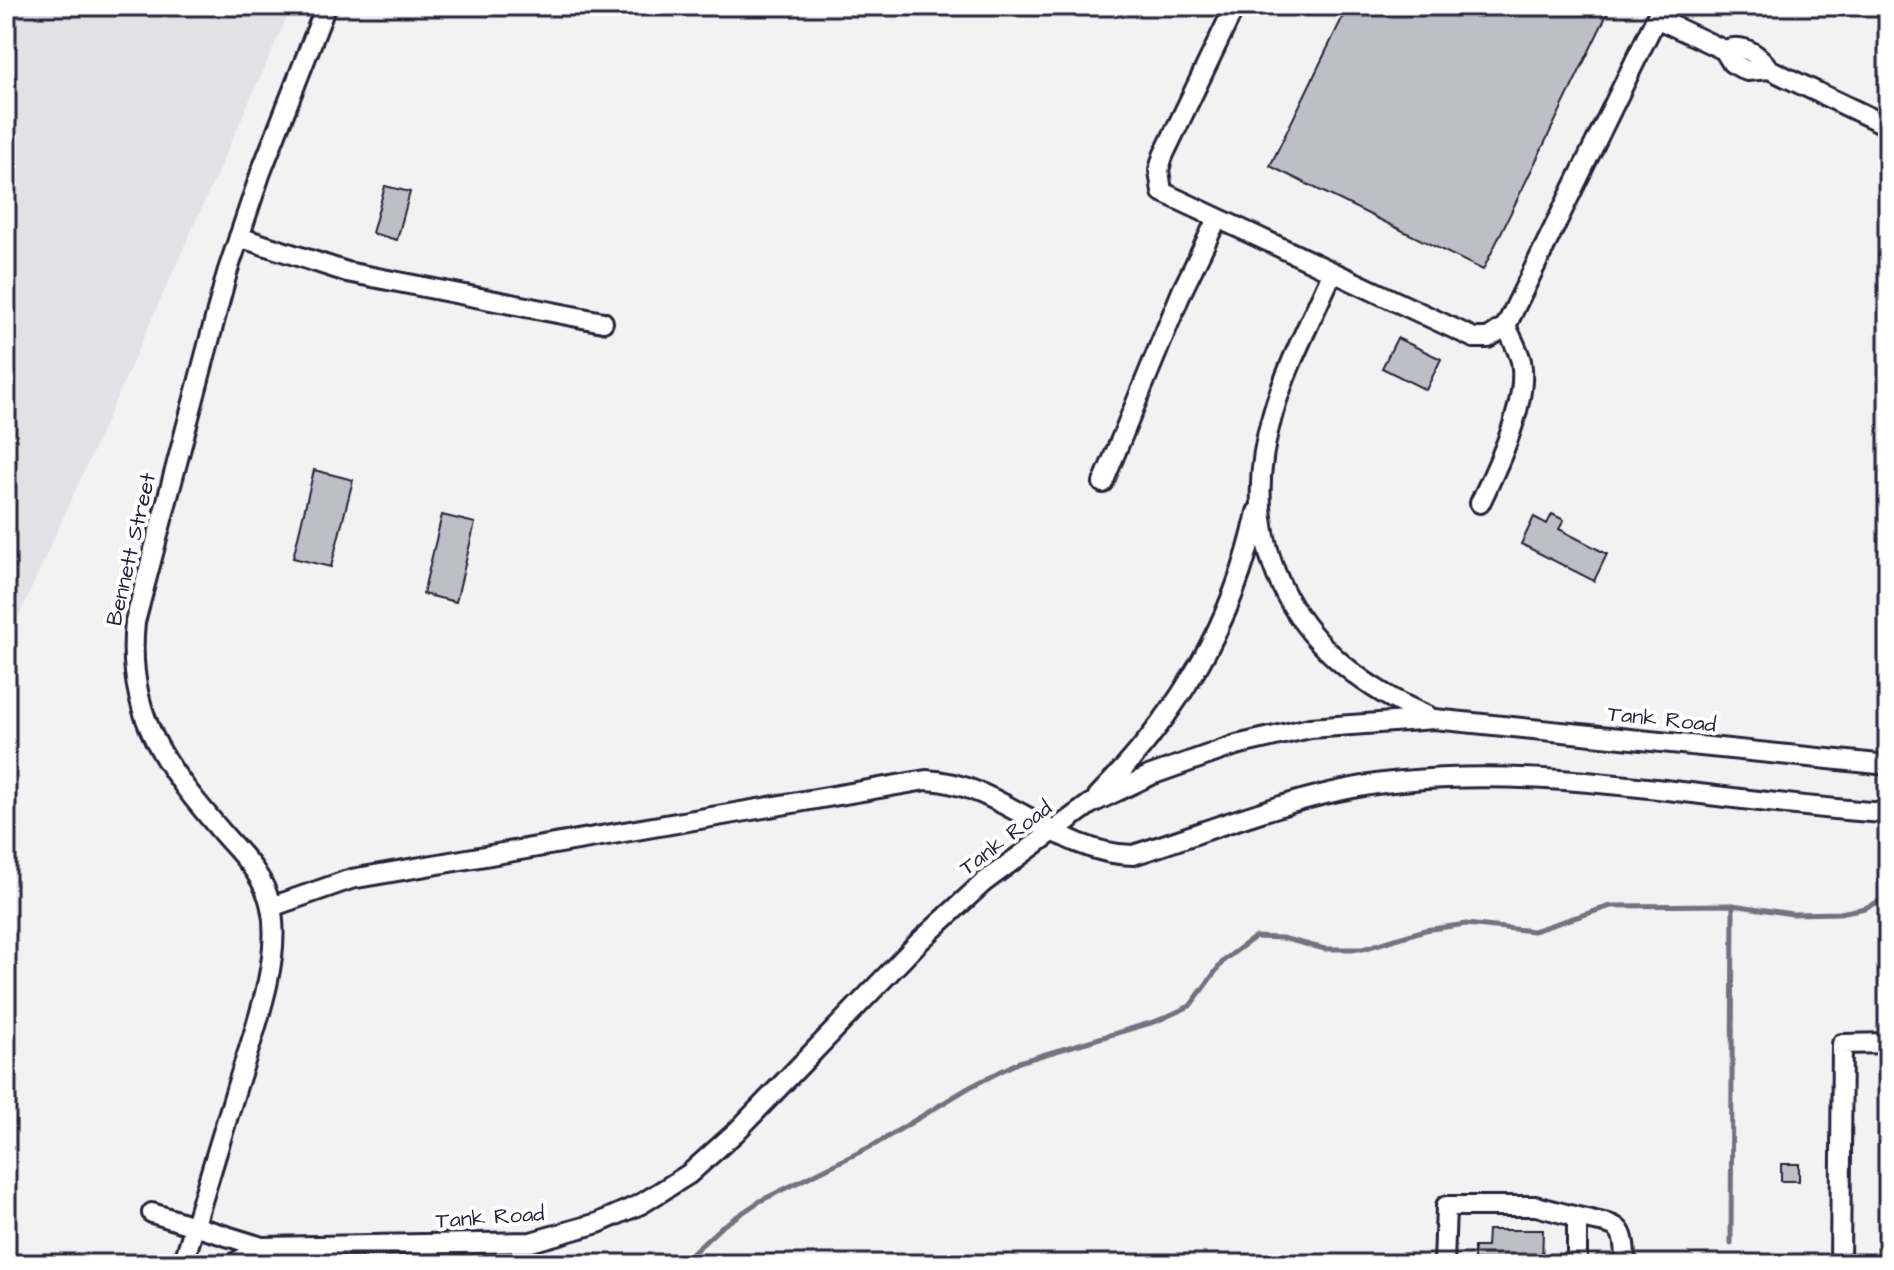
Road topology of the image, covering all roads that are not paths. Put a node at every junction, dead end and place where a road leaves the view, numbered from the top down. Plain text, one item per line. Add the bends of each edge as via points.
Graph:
1 (326, 6) edge
2 (1235, 6) edge
3 (1659, 12) edge
4 (1888, 126) edge
5 (1217, 219) junction
6 (239, 237) junction
7 (1332, 273) junction
8 (603, 322) dead end
9 (1506, 326) junction
10 (1103, 483) dead end
11 (1261, 498) junction
12 (1480, 503) dead end
13 (1434, 719) junction
14 (1888, 765) edge
15 (1090, 804) junction
16 (1888, 813) edge
17 (1053, 829) junction
18 (271, 907) junction
19 (1888, 1043) edge
20 (152, 1213) dead end
21 (1577, 1217) junction
22 (195, 1226) junction
23 (262, 1247) junction
24 (183, 1264) edge
25 (233, 1264) edge
26 (1444, 1264) edge
27 (1577, 1264) edge
28 (1625, 1264) edge
29 (1840, 1264) edge

1 - 6 street, Bennett Street
2 - 5 street via 1159,170 1162,192
3 - 4 street via 1724,50 1732,63 1747,71 1769,69
3 - 9 street
5 - 7 street
5 - 10 street
6 - 8 street via 347,272
6 - 18 street, Bennett Street via 174,464 135,622 133,653 143,714 160,754 255,868
7 - 9 street via 1474,338 1488,338
7 - 11 street via 1272,416
9 - 12 street via 1521,362 1520,386 1504,452
11 - 13 street via 1277,575 1303,625 1355,678
11 - 15 street via 1242,575 1201,666 1165,720
13 - 14 street, Tank Road
13 - 15 street, Tank Road via 1310,728 1236,745 1151,775
15 - 17 street, Tank Road
16 - 17 street via 1560,781 1462,777 1345,789 1133,855 1086,848
17 - 18 street via 977,789 926,780 351,879
17 - 23 street, Tank Road via 984,882 918,943 714,1152 641,1204 531,1242
18 - 22 street, Bennett Street via 269,967
19 - 29 street via 1842,1044
20 - 22 street, Tank Road
21 - 26 street via 1536,1206 1446,1206
21 - 27 street
21 - 28 street via 1620,1230
22 - 23 street, Tank Road
22 - 24 street, Bennett Street
23 - 25 street, Tank Road

